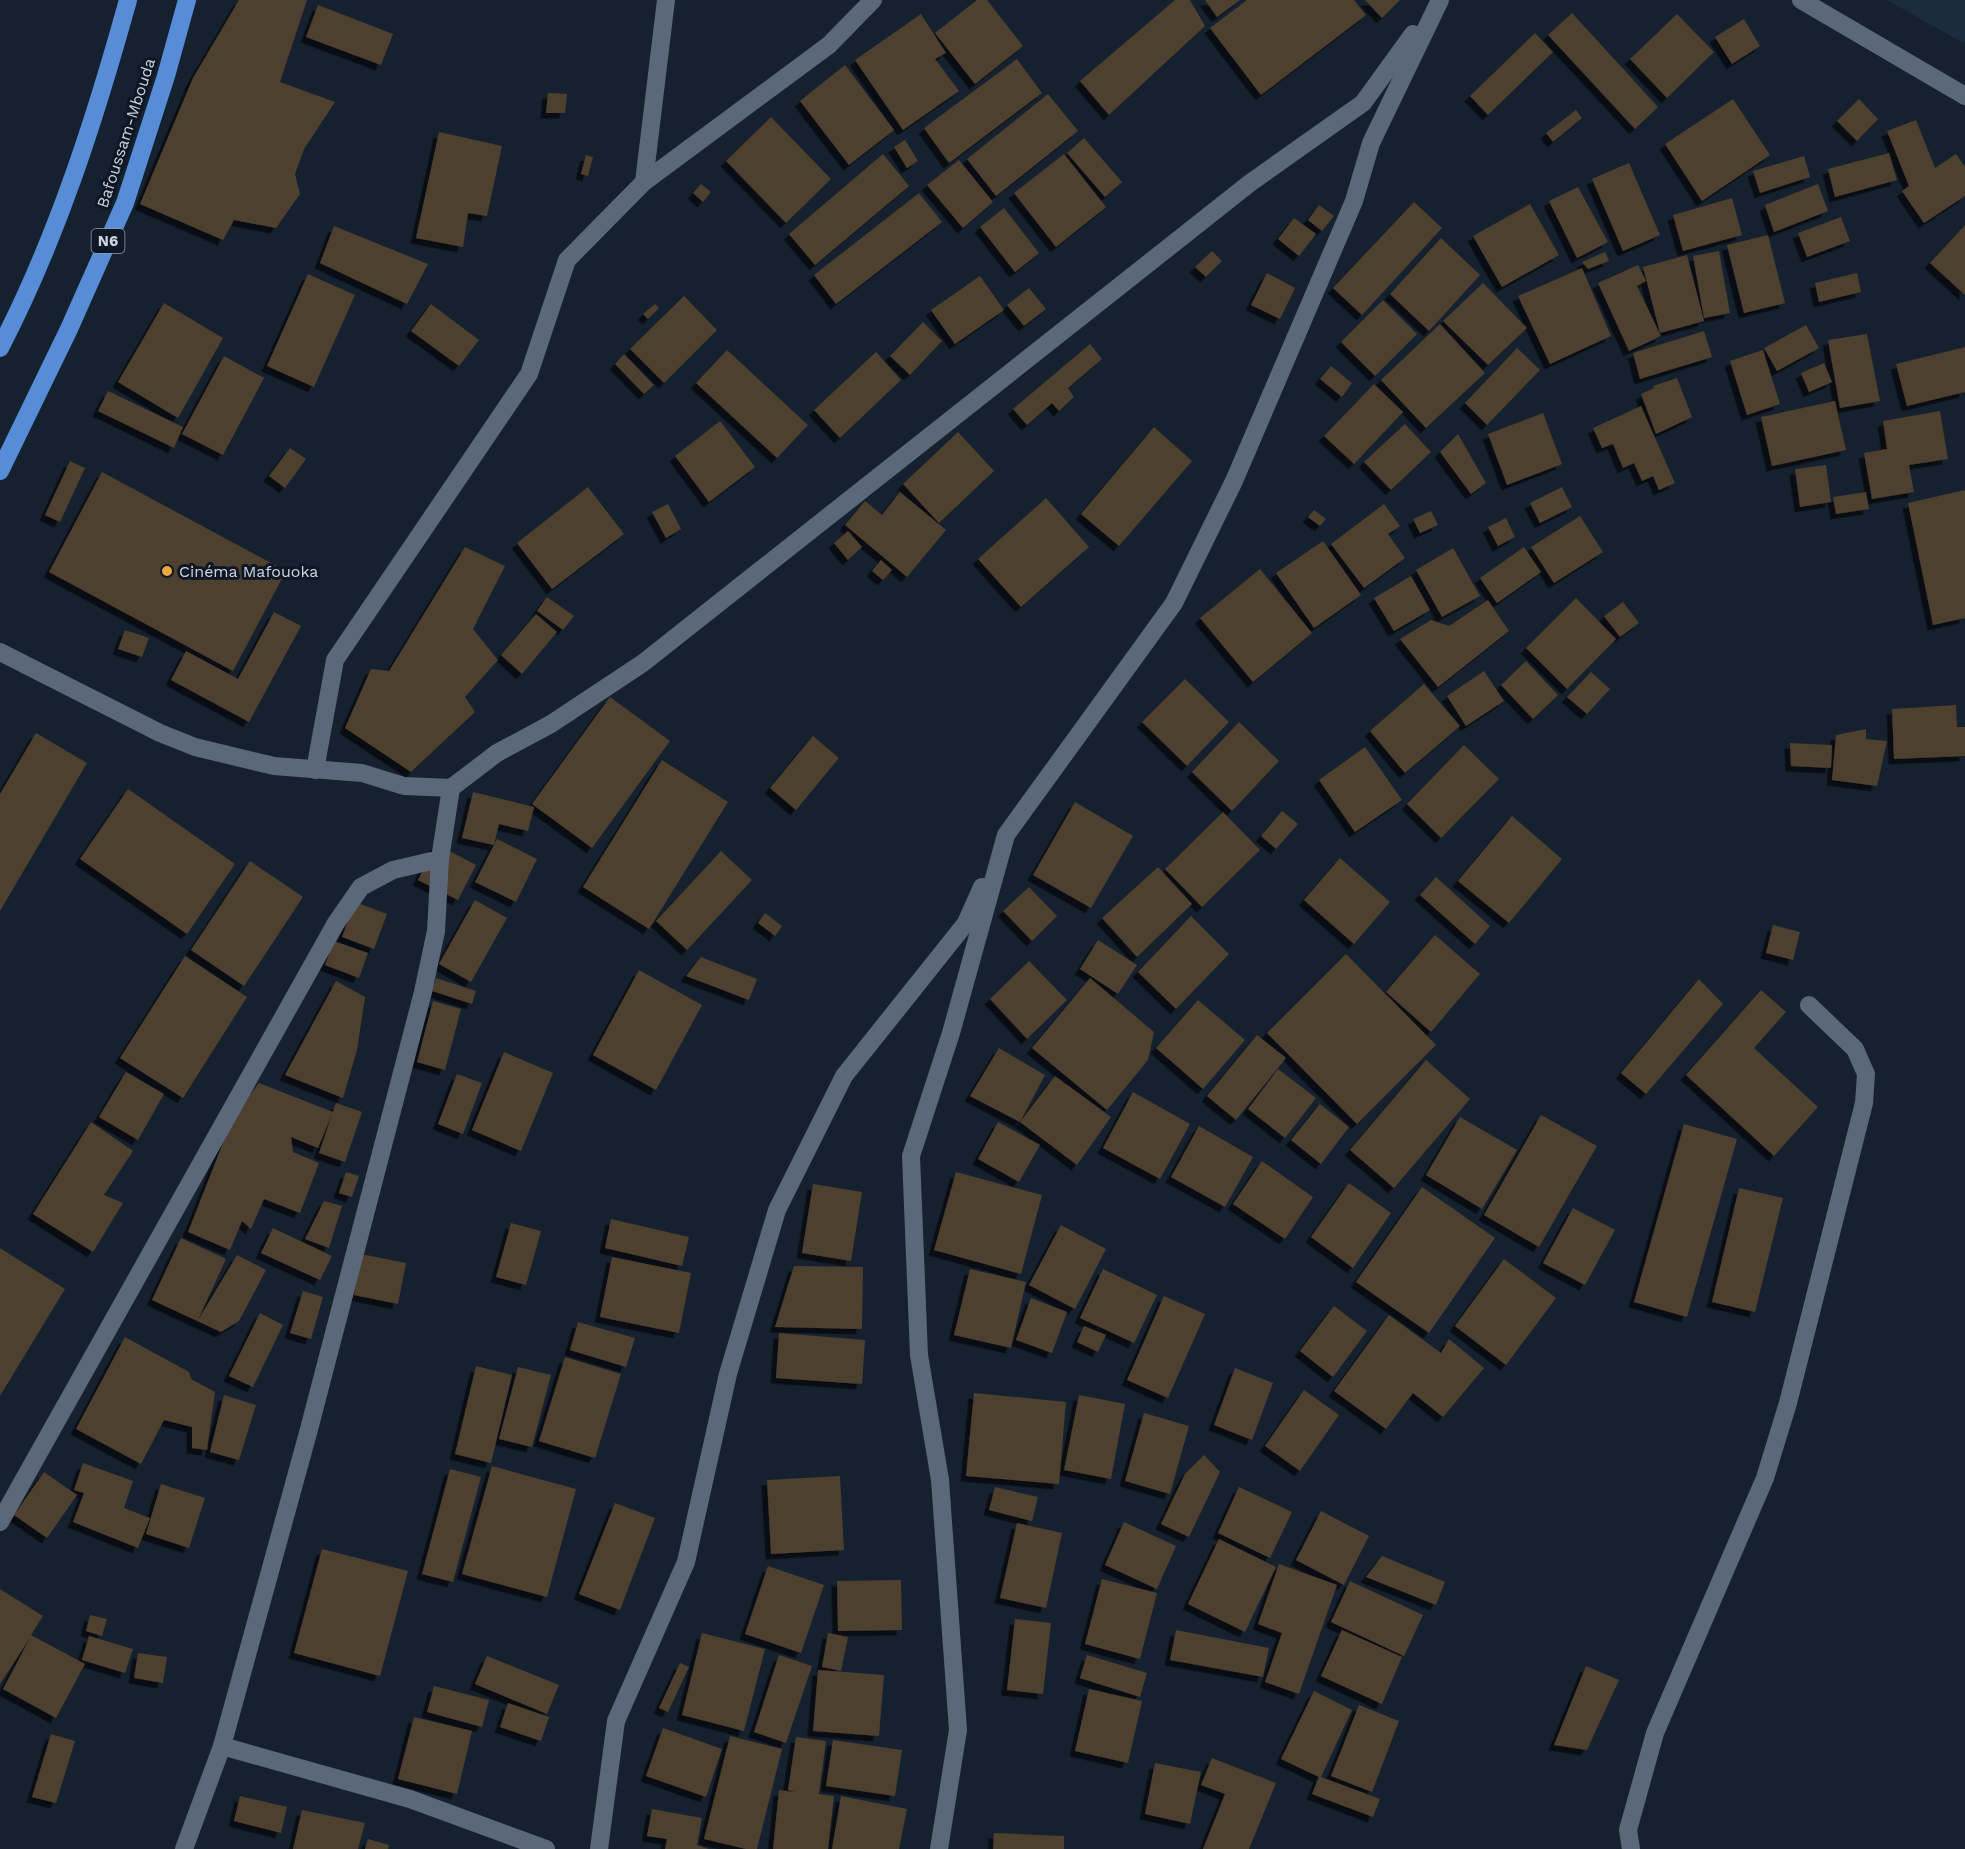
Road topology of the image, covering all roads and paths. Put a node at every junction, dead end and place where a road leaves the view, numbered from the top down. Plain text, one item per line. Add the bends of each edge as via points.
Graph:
1 (128, 0) edge
2 (187, 0) edge
3 (666, 0) edge
4 (873, 0) edge
5 (1439, 0) edge
6 (1801, 0) edge
7 (1965, 96) edge
8 (644, 182) junction
9 (0, 348) edge
10 (0, 471) edge
11 (0, 652) edge
12 (315, 770) junction
13 (451, 788) junction
14 (1006, 835) junction
15 (440, 859) junction
16 (1809, 1005) dead end
17 (0, 1522) edge
18 (222, 1746) junction
19 (184, 1849) edge
20 (546, 1849) edge
21 (599, 1849) edge
22 (939, 1849) edge
23 (1631, 1849) edge

1 - 9 highway via 69,189
2 - 10 highway, Bafoussam-Mbouda / N6 via 125,203
3 - 8 street
4 - 8 street via 829,45
5 - 13 street via 1363,103 1250,183 643,663 551,724 497,753
5 - 14 street via 1371,143 1354,201 1234,482 1174,603
6 - 7 street
8 - 12 street via 567,260 529,374 335,660
11 - 12 street via 195,747 274,766
12 - 13 street via 362,773 404,786
13 - 15 street
14 - 21 street via 966,923 844,1076 777,1210 728,1374 686,1562 616,1721
14 - 22 street via 912,1156 919,1355 940,1480 958,1730
15 - 17 street via 393,870 361,887 336,923
15 - 18 street via 436,931 423,992
16 - 23 street via 1855,1048 1866,1074 1864,1103 1782,1425 1765,1478 1655,1733 1628,1830
18 - 19 street
18 - 20 street via 410,1799

